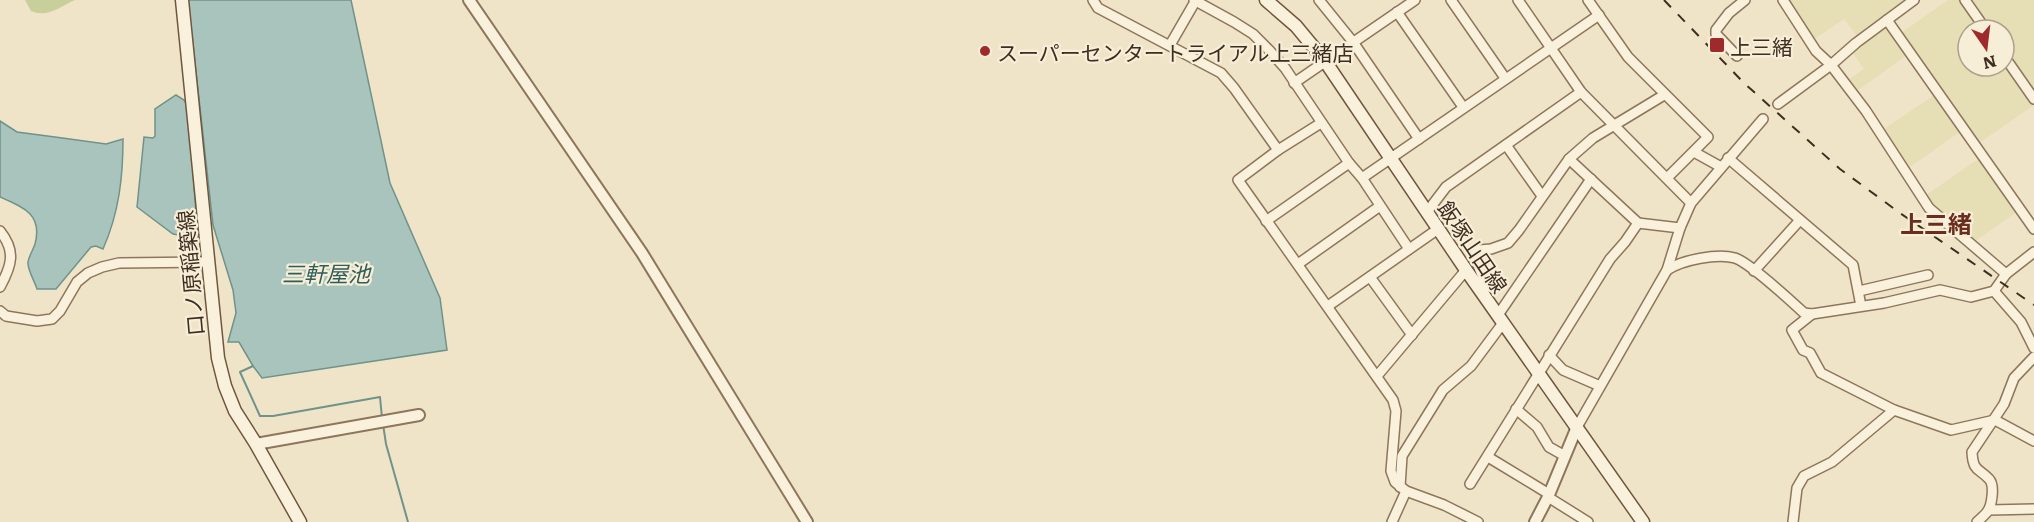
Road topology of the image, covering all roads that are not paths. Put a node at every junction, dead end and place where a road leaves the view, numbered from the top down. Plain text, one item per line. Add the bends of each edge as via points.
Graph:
1 (182, 0) edge
2 (469, 0) edge
3 (1093, 0) edge
4 (1195, 0) edge
5 (1266, 0) edge
6 (1415, 0) edge
7 (1451, 0) edge
8 (1518, 0) edge
9 (1588, 0) edge
10 (1745, 0) edge
11 (1783, 0) edge
12 (1914, 0) edge
13 (1965, 0) edge
14 (1321, 1) edge
15 (1397, 12) junction
16 (1599, 15) junction
17 (1978, 18) edge
18 (1887, 20) junction
19 (1353, 42) junction
20 (1170, 45) junction
21 (1551, 47) junction
22 (1737, 56) dead end
23 (1325, 62) junction
24 (1831, 65) junction
25 (2016, 73) edge
26 (1505, 78) junction
27 (1294, 82) junction
28 (1581, 92) junction
29 (1664, 95) junction
30 (2034, 99) edge
31 (1778, 104) dead end
32 (1463, 107) junction
33 (1763, 118) dead end
34 (1321, 123) junction
35 (1614, 124) junction
36 (1419, 139) junction
37 (1506, 145) junction
38 (1278, 150) junction
39 (1694, 152) junction
40 (1728, 158) junction
41 (1390, 159) junction
42 (1569, 159) junction
43 (1349, 163) junction
44 (1721, 167) junction
45 (1362, 178) junction
46 (1667, 178) junction
47 (1591, 179) junction
48 (1542, 196) junction
49 (1691, 203) junction
50 (1380, 206) junction
51 (1427, 212) junction
52 (1800, 220) junction
53 (1266, 221) junction
54 (1638, 223) junction
55 (1680, 228) junction
56 (1438, 229) junction
57 (2034, 229) edge
58 (0, 231) edge
59 (1409, 249) junction
60 (2034, 252) edge
61 (208, 262) junction
62 (1298, 264) junction
63 (1466, 270) junction
64 (1667, 270) junction
65 (1754, 271) junction
66 (2006, 274) junction
67 (1928, 275) dead end
68 (1370, 277) junction
69 (0, 286) edge
70 (1859, 291) junction
71 (1994, 291) junction
72 (1484, 295) junction
73 (1328, 306) junction
74 (1862, 306) junction
75 (0, 311) edge
76 (1812, 314) junction
77 (1500, 319) junction
78 (1412, 335) junction
79 (2034, 348) edge
80 (1549, 355) junction
81 (2034, 357) edge
82 (1538, 373) junction
83 (1377, 376) junction
84 (1600, 386) junction
85 (1516, 410) junction
86 (1894, 410) junction
87 (419, 415) dead end
88 (1995, 420) junction
89 (1577, 427) junction
90 (2034, 441) edge
91 (256, 444) junction
92 (1564, 456) junction
93 (1488, 457) junction
94 (1470, 484) dead end
95 (1403, 489) junction
96 (1549, 495) junction
97 (2034, 509) edge
98 (1989, 510) junction
99 (300, 522) edge
100 (807, 522) edge
101 (1392, 522) edge
102 (1478, 522) edge
103 (1535, 522) edge
104 (1588, 522) edge
105 (1643, 522) edge
106 (1793, 522) edge
107 (1977, 522) edge

1 - 61 main road, 口ノ原稲築線
2 - 100 street via 642,253
3 - 20 street via 1098,8
4 - 20 street
4 - 27 street via 1253,34
5 - 23 main road, 飯塚山田線 via 1296,26
6 - 15 street
7 - 26 street
8 - 21 street
9 - 16 street
10 - 22 street via 1716,30
11 - 24 street via 1816,51
12 - 18 street
13 - 17 street
14 - 19 street
15 - 19 street
15 - 32 street
16 - 21 street
16 - 29 street via 1628,57
18 - 24 street
18 - 57 street
19 - 23 street
19 - 36 street
20 - 38 street via 1221,73
21 - 26 street
21 - 28 street
23 - 27 street
23 - 41 main road, 飯塚山田線
24 - 31 street
24 - 66 street via 1929,208
25 - 30 street
26 - 32 street
27 - 34 street
28 - 35 street
28 - 37 street
29 - 35 street
29 - 39 street via 1708,137
32 - 36 street
33 - 40 street
34 - 38 street
34 - 43 street
35 - 42 street
35 - 46 street
36 - 41 street
37 - 48 street
37 - 51 street via 1446,187
38 - 53 street via 1238,180
39 - 44 street
39 - 46 street
40 - 44 street
40 - 52 street
41 - 45 street
41 - 51 main road, 飯塚山田線
42 - 47 street
42 - 48 street
43 - 45 street
43 - 53 street
44 - 49 street
45 - 50 street
46 - 49 street
47 - 54 street
47 - 77 street
48 - 72 street via 1508,243 1479,250 1474,255 1484,280
49 - 55 street
50 - 59 street
50 - 62 street
51 - 56 main road, 飯塚山田線
52 - 65 street
52 - 70 street via 1853,265
53 - 62 street
54 - 55 street
54 - 80 street via 1610,259
55 - 64 street
56 - 59 street
56 - 63 main road, 飯塚山田線
58 - 69 street via 12,258
59 - 68 street
60 - 66 street
61 - 75 street via 119,263 102,267 77,282 52,319 37,321 6,316
61 - 91 main road, 口ノ原稲築線 via 222,376 235,411
62 - 73 street
63 - 72 main road, 飯塚山田線
63 - 78 street
64 - 65 street via 1678,264 1717,257 1735,259
64 - 84 street
65 - 76 street via 1804,313
66 - 71 street
67 - 70 street
68 - 73 street
68 - 78 street
70 - 74 street
71 - 74 street via 1971,297 1940,290
71 - 79 street via 2021,322
72 - 77 main road, 飯塚山田線
73 - 83 street
74 - 76 street
76 - 86 street via 1792,330 1821,372
77 - 82 main road, 飯塚山田線
77 - 95 street via 1471,366 1443,390 1402,456
78 - 83 street
80 - 82 street
80 - 84 street via 1563,370
81 - 88 street via 2014,378
82 - 85 street
82 - 89 main road, 飯塚山田線
83 - 95 street via 1396,411 1391,471
84 - 89 street
85 - 92 street via 1538,427 1549,447
85 - 93 street
86 - 88 street via 1951,430
86 - 106 street via 1832,462 1804,476 1797,488
87 - 91 street
88 - 90 street
88 - 98 street via 1972,452 1977,470 1993,486
89 - 92 street
89 - 105 main road, 飯塚山田線
91 - 99 main road, 口ノ原稲築線
92 - 96 street
93 - 94 street
93 - 96 street
95 - 101 street
95 - 102 street
96 - 103 street
96 - 104 street
97 - 98 street
98 - 107 street

